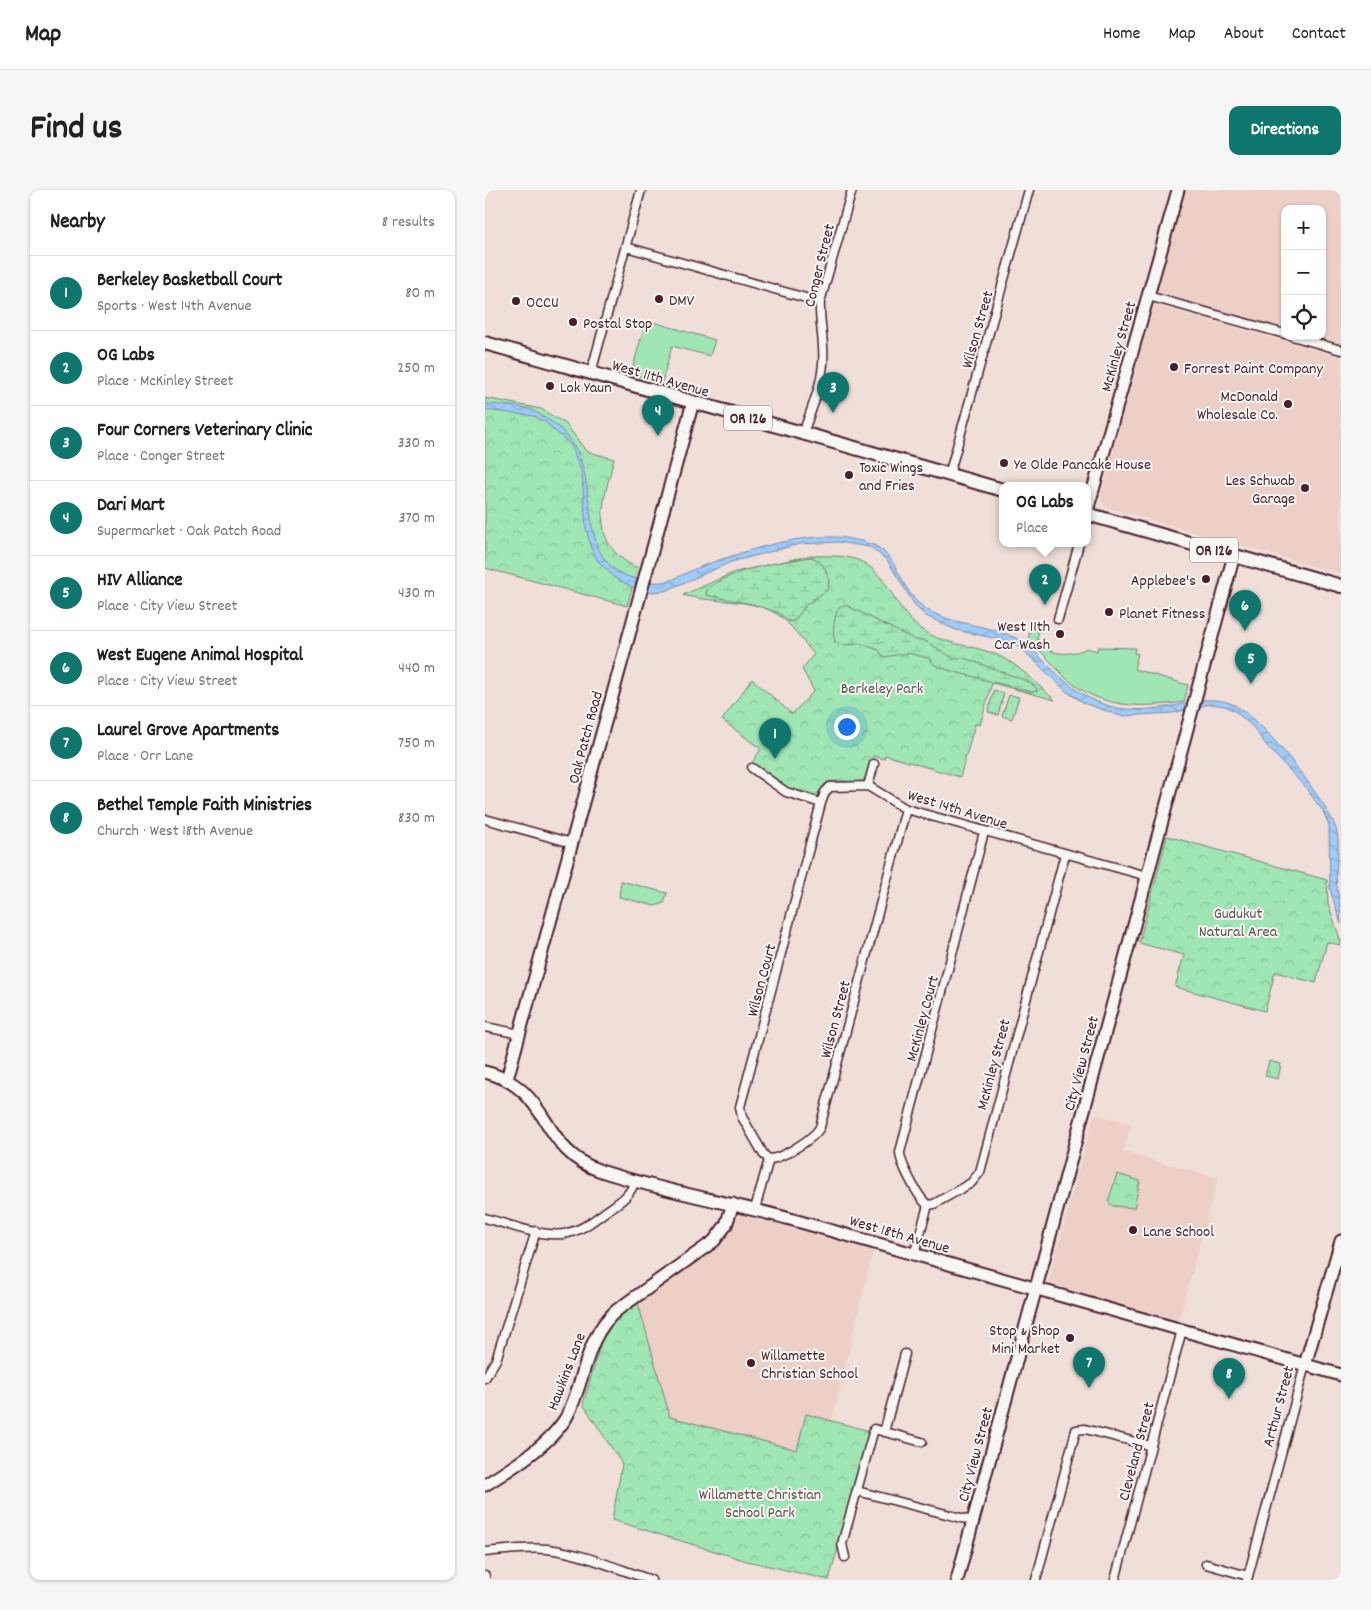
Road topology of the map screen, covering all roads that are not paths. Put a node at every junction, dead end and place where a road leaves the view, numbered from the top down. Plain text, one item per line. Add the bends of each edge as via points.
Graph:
1 (641, 190) edge
2 (852, 190) edge
3 (1029, 190) edge
4 (1178, 190) edge
5 (626, 247) junction
6 (1148, 296) junction
7 (820, 302) junction
8 (1281, 333) edge
9 (1306, 340) edge
10 (485, 343) edge
11 (1341, 350) edge
12 (591, 373) junction
13 (693, 402) junction
14 (803, 434) junction
15 (949, 475) junction
16 (999, 489) edge
17 (1091, 498) edge
18 (1091, 513) edge
19 (1078, 547) edge
20 (1234, 556) junction
21 (1341, 586) edge
22 (1058, 619) dead end
23 (875, 764) dead end
24 (751, 768) dead end
25 (868, 786) junction
26 (821, 803) junction
27 (906, 809) junction
28 (485, 819) edge
29 (984, 832) junction
30 (572, 843) junction
31 (1065, 854) junction
32 (1147, 876) junction
33 (485, 1027) edge
34 (520, 1034) junction
35 (485, 1072) edge
36 (507, 1079) junction
37 (769, 1158) junction
38 (635, 1180) junction
39 (733, 1204) junction
40 (928, 1205) junction
41 (755, 1209) junction
42 (485, 1218) edge
43 (537, 1231) junction
44 (1341, 1241) edge
45 (914, 1254) junction
46 (1036, 1288) junction
47 (1182, 1330) junction
48 (905, 1354) dead end
49 (1305, 1364) junction
50 (1341, 1375) edge
51 (485, 1378) edge
52 (884, 1432) junction
53 (922, 1442) dead end
54 (1151, 1446) junction
55 (485, 1485) edge
56 (857, 1491) junction
57 (973, 1521) junction
58 (485, 1552) edge
59 (845, 1557) dead end
60 (1206, 1564) dead end
61 (485, 1576) edge
62 (1248, 1578) edge
63 (485, 1580) edge
64 (651, 1580) edge
65 (957, 1580) edge
66 (1036, 1580) edge
67 (1115, 1580) edge

1 - 5 street
2 - 7 street, Conger Street
3 - 15 street, Wilson Street
4 - 6 street, McKinley Street
5 - 7 street
5 - 12 street
6 - 8 street
6 - 17 street, McKinley Street
7 - 14 street, Conger Street via 822,370
9 - 11 street
10 - 12 main road, West 11th Avenue / OR 126
12 - 13 main road, West 11th Avenue / OR 126
13 - 14 main road, West 11th Avenue / OR 126
13 - 30 street, Oak Patch Road
14 - 15 main road, West 11th Avenue / OR 126
15 - 16 main road, West 11th Avenue / OR 126
18 - 20 main road, OR 126
19 - 22 street
20 - 21 main road, OR 126
20 - 32 street, City View Street
23 - 25 street
24 - 26 street via 786,792
25 - 26 street via 829,787
25 - 27 street, West 14th Avenue
26 - 37 street, Wilson Court via 741,1104 742,1117 764,1155
27 - 29 street, West 14th Avenue
27 - 37 street, Wilson Street via 820,1127 811,1138 777,1157
28 - 30 street
29 - 31 street, West 14th Avenue
29 - 40 street, McKinley Court via 900,1152 902,1162
30 - 34 street, Oak Patch Road
31 - 32 street, West 14th Avenue
31 - 40 street, McKinley Street via 980,1172 971,1183
32 - 46 street, City View Street
33 - 34 street
34 - 36 street, Oak Patch Road
35 - 36 street, West 18th Avenue
36 - 38 street, West 18th Avenue via 530,1098 556,1140 571,1156 592,1168
37 - 41 street
38 - 39 street, West 18th Avenue
38 - 43 street via 632,1190 623,1200 584,1226 562,1235
39 - 41 street, West 18th Avenue
39 - 55 street, Hawkins Lane via 726,1225 714,1241 604,1322 594,1338 571,1407 560,1427 546,1442
40 - 45 street
41 - 45 street, West 18th Avenue
42 - 43 street
43 - 51 street via 496,1360
44 - 49 street, Arthur Street
45 - 46 street, West 18th Avenue
46 - 47 street, West 18th Avenue
46 - 57 street, City View Street
47 - 49 street, West 18th Avenue
47 - 54 street, Cleveland Street
48 - 52 street
49 - 50 street, West 18th Avenue
49 - 62 street, Arthur Street
52 - 53 street
52 - 56 street via 874,1429
54 - 66 street via 1078,1429 1073,1436
54 - 67 street, Cleveland Street
56 - 57 street
56 - 59 street via 842,1544
57 - 65 street, City View Street
58 - 64 street via 547,1549
60 - 62 street
61 - 63 street

